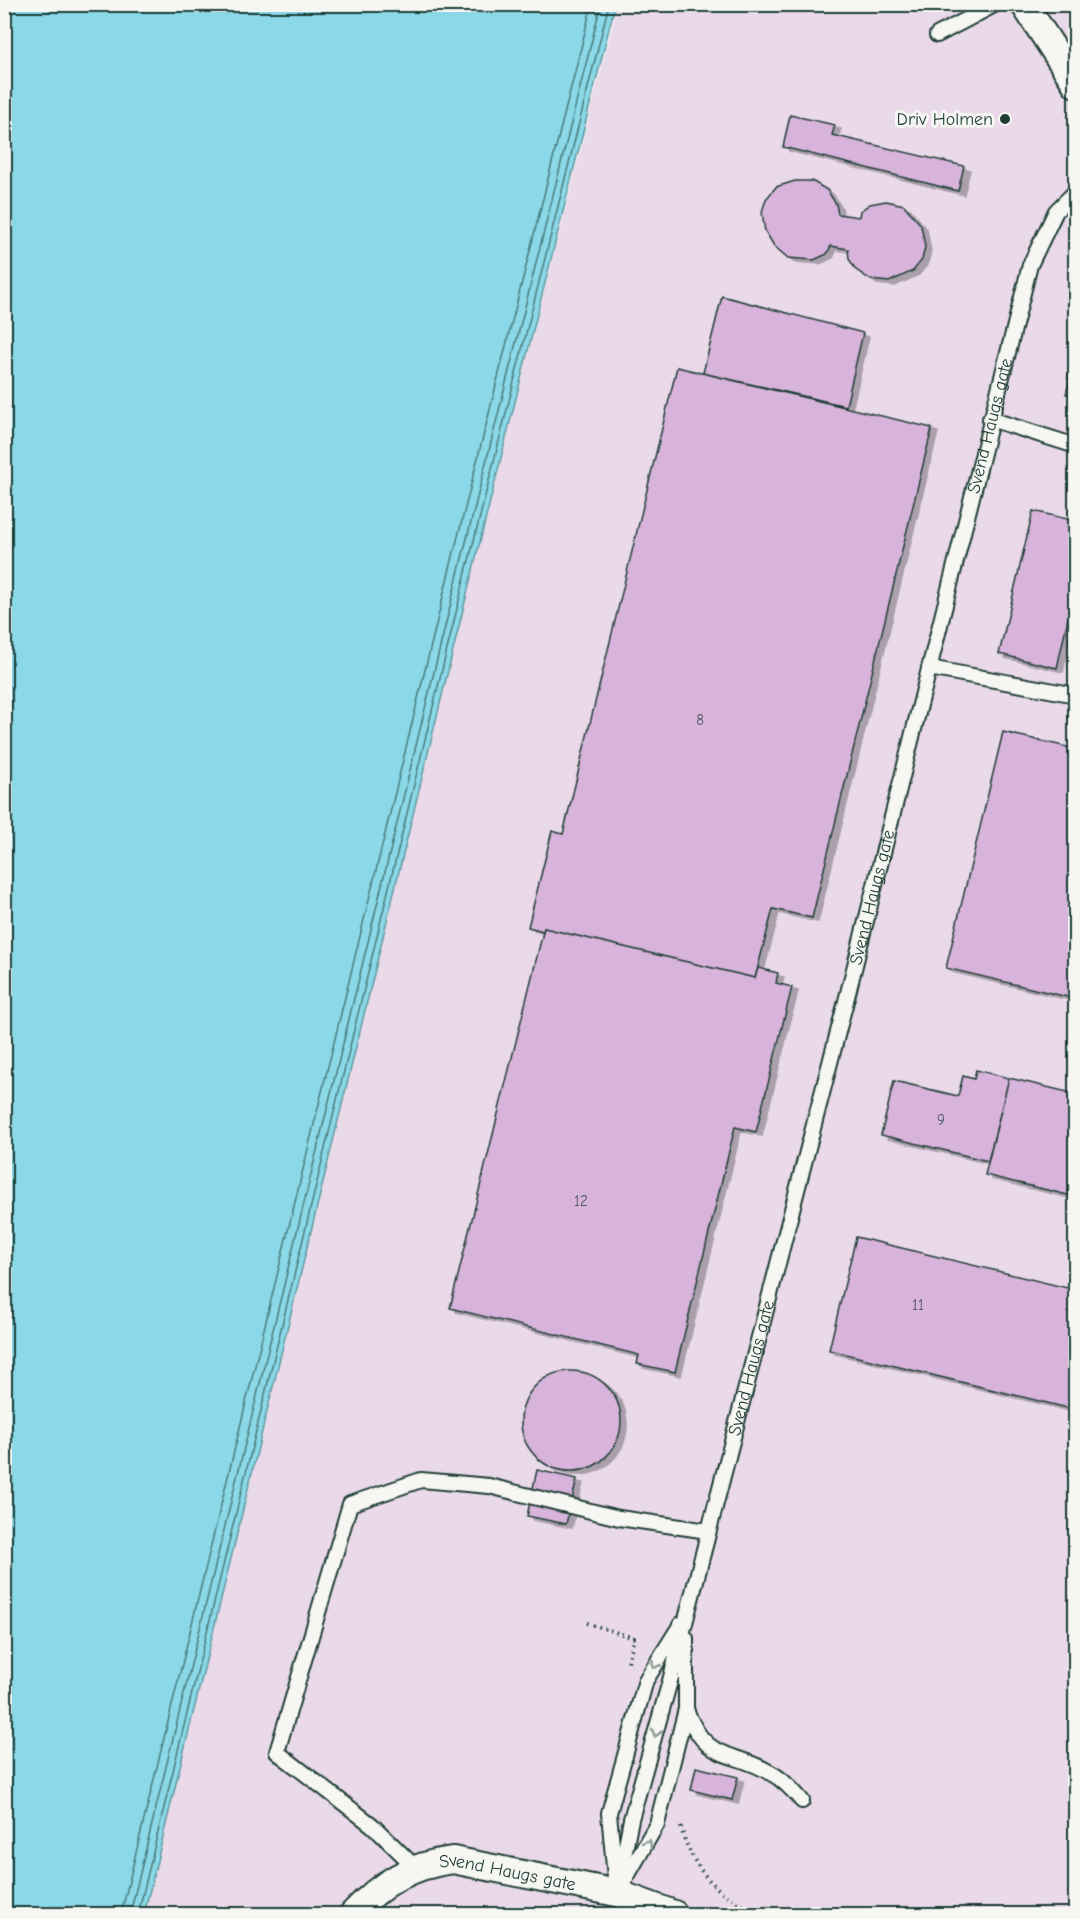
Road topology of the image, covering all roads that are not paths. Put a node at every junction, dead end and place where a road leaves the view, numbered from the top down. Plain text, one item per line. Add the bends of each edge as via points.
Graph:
1 (996, 4) edge
2 (1024, 4) edge
3 (937, 35) dead end
4 (1076, 84) edge
5 (1076, 191) edge
6 (990, 419) junction
7 (1076, 446) edge
8 (929, 668) junction
9 (1076, 695) edge
10 (708, 1531) junction
11 (686, 1615) junction
12 (670, 1681) junction
13 (686, 1709) junction
14 (802, 1801) dead end
15 (416, 1868) junction
16 (617, 1893) junction
17 (353, 1914) edge
18 (674, 1914) edge

1 - 3 lane
2 - 4 street
5 - 6 lane, Svend Haugs gate via 1056,210 1029,265
6 - 7 lane
6 - 8 lane, Svend Haugs gate
8 - 9 lane
8 - 10 lane, Svend Haugs gate
10 - 11 lane, Svend Haugs gate
10 - 15 lane via 619,1518 489,1486 421,1480 350,1504 277,1752 372,1825
11 - 12 lane
11 - 13 lane
11 -> 16 lane via 646,1680 609,1813
12 - 13 lane
12 -> 16 lane via 631,1819
13 - 14 lane via 692,1726 715,1752 769,1771
16 -> 13 lane via 657,1824
15 - 16 street, Svend Haugs gate via 453,1860
15 - 17 street, Svend Haugs gate via 370,1895
16 - 18 street, Svend Haugs gate

